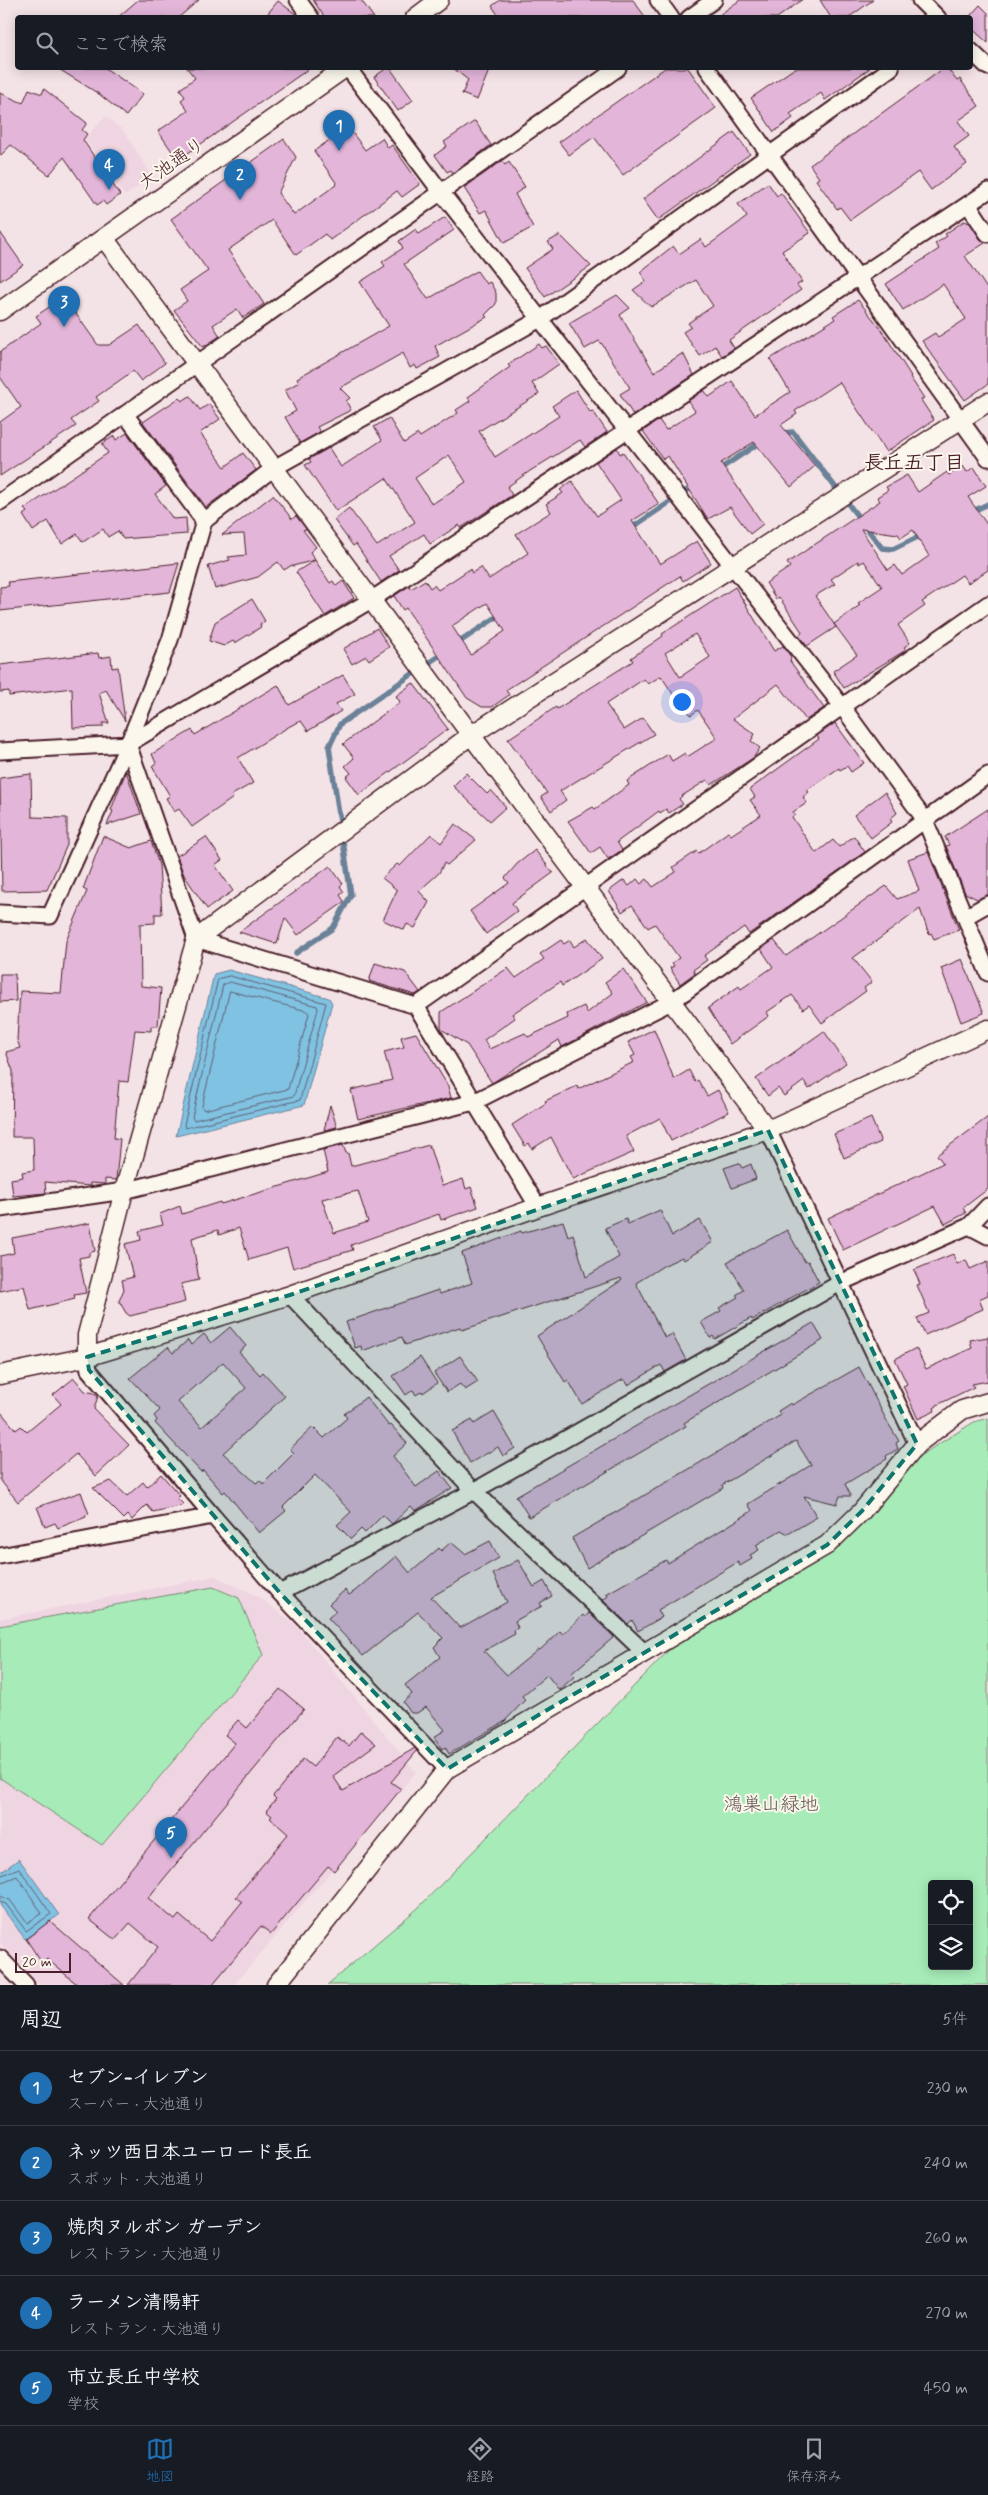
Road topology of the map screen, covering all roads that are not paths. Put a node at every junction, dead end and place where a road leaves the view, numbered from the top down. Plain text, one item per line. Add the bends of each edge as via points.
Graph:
1 (298, 0) edge
2 (439, 0) edge
3 (658, 0) edge
4 (714, 0) edge
5 (920, 0) edge
6 (309, 15) edge
7 (418, 15) edge
8 (669, 15) edge
9 (693, 15) edge
10 (935, 15) edge
11 (973, 53) edge
12 (988, 67) edge
13 (343, 70) edge
14 (348, 70) edge
15 (615, 70) edge
16 (708, 70) edge
17 (888, 70) edge
18 (770, 155) junction
19 (988, 191) edge
20 (441, 192) junction
21 (968, 204) junction
22 (988, 234) edge
23 (104, 238) junction
24 (857, 277) junction
25 (0, 311) edge
26 (540, 318) junction
27 (196, 364) junction
28 (988, 402) edge
29 (125, 414) junction
30 (960, 420) junction
31 (627, 430) junction
32 (988, 458) edge
33 (274, 468) junction
34 (0, 502) edge
35 (204, 521) junction
36 (733, 566) junction
37 (371, 600) junction
38 (988, 604) edge
39 (841, 705) junction
40 (471, 735) junction
41 (128, 744) junction
42 (0, 751) edge
43 (988, 775) edge
44 (925, 820) junction
45 (585, 887) junction
46 (988, 904) edge
47 (0, 913) edge
48 (965, 916) junction
49 (196, 939) junction
50 (988, 973) edge
51 (671, 1002) junction
52 (416, 1006) junction
53 (988, 1029) edge
54 (474, 1102) junction
55 (768, 1130) junction
56 (124, 1191) junction
57 (988, 1206) edge
58 (538, 1207) junction
59 (0, 1209) edge
60 (970, 1226) junction
61 (988, 1236) edge
62 (840, 1283) junction
63 (290, 1296) junction
64 (87, 1357) junction
65 (0, 1375) edge
66 (988, 1402) edge
67 (917, 1444) junction
68 (474, 1491) junction
69 (213, 1516) junction
70 (0, 1556) edge
71 (280, 1593) junction
72 (644, 1652) junction
73 (447, 1769) junction
74 (0, 1958) edge
75 (26, 1985) edge
76 (276, 1985) edge

1 - 6 street
2 - 7 street
3 - 8 street
4 - 9 street
5 - 10 street
11 - 12 street
13 - 23 street, 大池通り
14 - 20 street
15 - 20 street
16 - 18 street
17 - 18 street
18 - 24 street
18 - 26 street
19 - 21 street
20 - 26 street
20 - 27 street
21 - 22 street
21 - 24 street
23 - 25 street, 大池通り
23 - 27 street
24 - 30 street
24 - 31 street
26 - 31 street
26 - 33 street
27 - 29 street
27 - 33 street
28 - 30 street
29 - 34 street
29 - 35 street
30 - 32 street
30 - 36 street
31 - 36 street
31 - 37 street
33 - 35 street
33 - 37 street
35 - 41 street via 170,640
36 - 39 street
36 - 40 street
37 - 40 street
37 - 41 street
38 - 39 street
39 - 44 street
39 - 45 street
40 - 45 street
40 - 49 street
41 - 42 street
41 - 47 street via 50,916
41 - 49 street
43 - 44 street
44 - 48 street
44 - 51 street
45 - 51 street
45 - 52 street
46 - 48 street
48 - 50 street
49 - 52 street
49 - 56 street
51 - 54 street
51 - 55 street
52 - 54 street
53 - 55 street
54 - 56 street
54 - 58 street
55 - 58 street
55 - 62 street
56 - 59 street
56 - 64 street via 87,1335
57 - 60 street
58 - 63 street
60 - 61 street
60 - 62 street
62 - 67 street
62 - 68 street
63 - 64 street
63 - 68 street
64 - 65 street
64 - 69 street via 90,1370
66 - 67 street via 962,1410
67 - 72 street via 862,1511 827,1545
68 - 71 street
68 - 72 street
69 - 70 street
69 - 71 street
71 - 73 street
72 - 73 street
73 - 76 street
74 - 75 street

